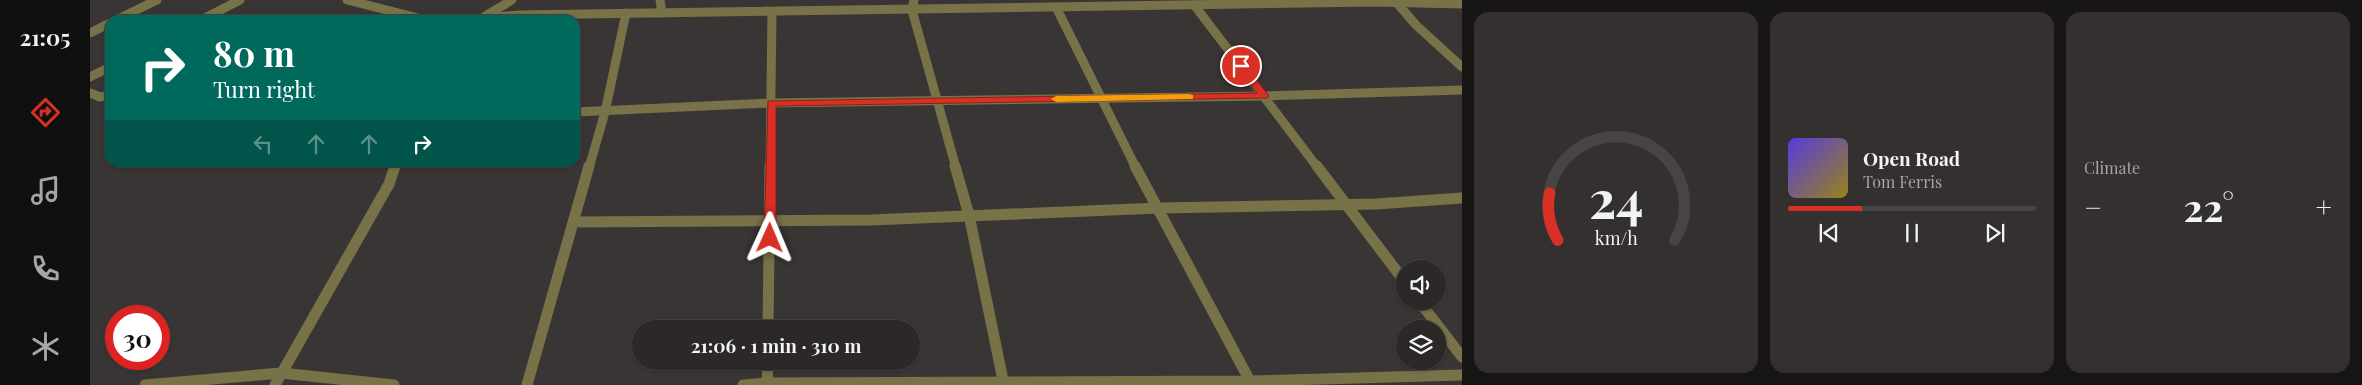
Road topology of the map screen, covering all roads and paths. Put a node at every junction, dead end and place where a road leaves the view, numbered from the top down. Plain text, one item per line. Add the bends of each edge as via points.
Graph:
1 (157, 0) edge
2 (240, 0) edge
3 (347, 0) edge
4 (512, 0) edge
5 (660, 0) edge
6 (798, 0) edge
7 (1012, 0) edge
8 (1374, 1) edge
9 (1143, 3) edge
10 (1397, 3) junction
11 (1462, 4) edge
12 (913, 5) edge
13 (1195, 6) junction
14 (1008, 9) junction
15 (1058, 9) junction
16 (802, 11) junction
17 (772, 12) junction
18 (626, 13) junction
19 (662, 13) junction
20 (126, 15) edge
21 (212, 15) edge
22 (406, 15) edge
23 (487, 15) edge
24 (510, 15) edge
25 (105, 26) edge
26 (90, 33) edge
27 (1462, 67) edge
28 (105, 70) edge
29 (90, 78) edge
30 (1462, 90) edge
31 (90, 93) edge
32 (105, 96) edge
33 (1264, 96) junction
34 (100, 97) junction
35 (1103, 98) junction
36 (90, 99) edge
37 (936, 101) junction
38 (771, 103) junction
39 (580, 112) edge
40 (605, 112) junction
41 (395, 167) edge
42 (1462, 198) edge
43 (1346, 204) junction
44 (1159, 208) junction
45 (969, 215) junction
46 (770, 220) junction
47 (574, 222) junction
48 (1396, 270) edge
49 (1426, 310) edge
50 (768, 320) edge
51 (1462, 357) edge
52 (768, 370) edge
53 (281, 373) junction
54 (1462, 375) edge
55 (1250, 381) junction
56 (1004, 383) edge
57 (767, 384) edge
58 (145, 385) edge
59 (275, 385) edge
60 (394, 385) edge
61 (527, 385) edge
62 (744, 385) edge

1 - 20 street
2 - 21 street
3 - 22 street
4 - 23 street
5 - 19 street
6 - 16 street
7 - 14 street
8 - 10 street
8 - 13 street
9 - 13 street
9 - 15 street
10 - 11 street
10 - 27 street
12 - 14 street
12 - 16 street
12 - 37 street
13 - 33 street
14 - 15 street
15 - 35 street
16 - 17 street
17 - 19 street
17 - 38 street
18 - 19 street
18 - 24 street
18 - 40 street
25 - 26 street
28 - 29 street
30 - 33 street
31 - 34 street
32 - 34 street
33 - 35 street
33 - 43 street
34 - 36 street
35 - 37 street
35 - 44 street
37 - 38 street
37 - 45 street
38 - 40 street
38 - 46 street
39 - 40 street
40 - 47 street
41 - 53 street via 390,184
42 - 43 street
43 - 44 street
43 - 48 street
44 - 45 street
44 - 55 street
45 - 46 street via 871,220
45 - 56 street
46 - 47 street
46 - 50 street
47 - 61 street
49 - 51 street
52 - 57 street
53 - 58 street
53 - 59 street
53 - 60 street
54 - 55 street
55 - 56 street
56 - 57 street
57 - 62 street

